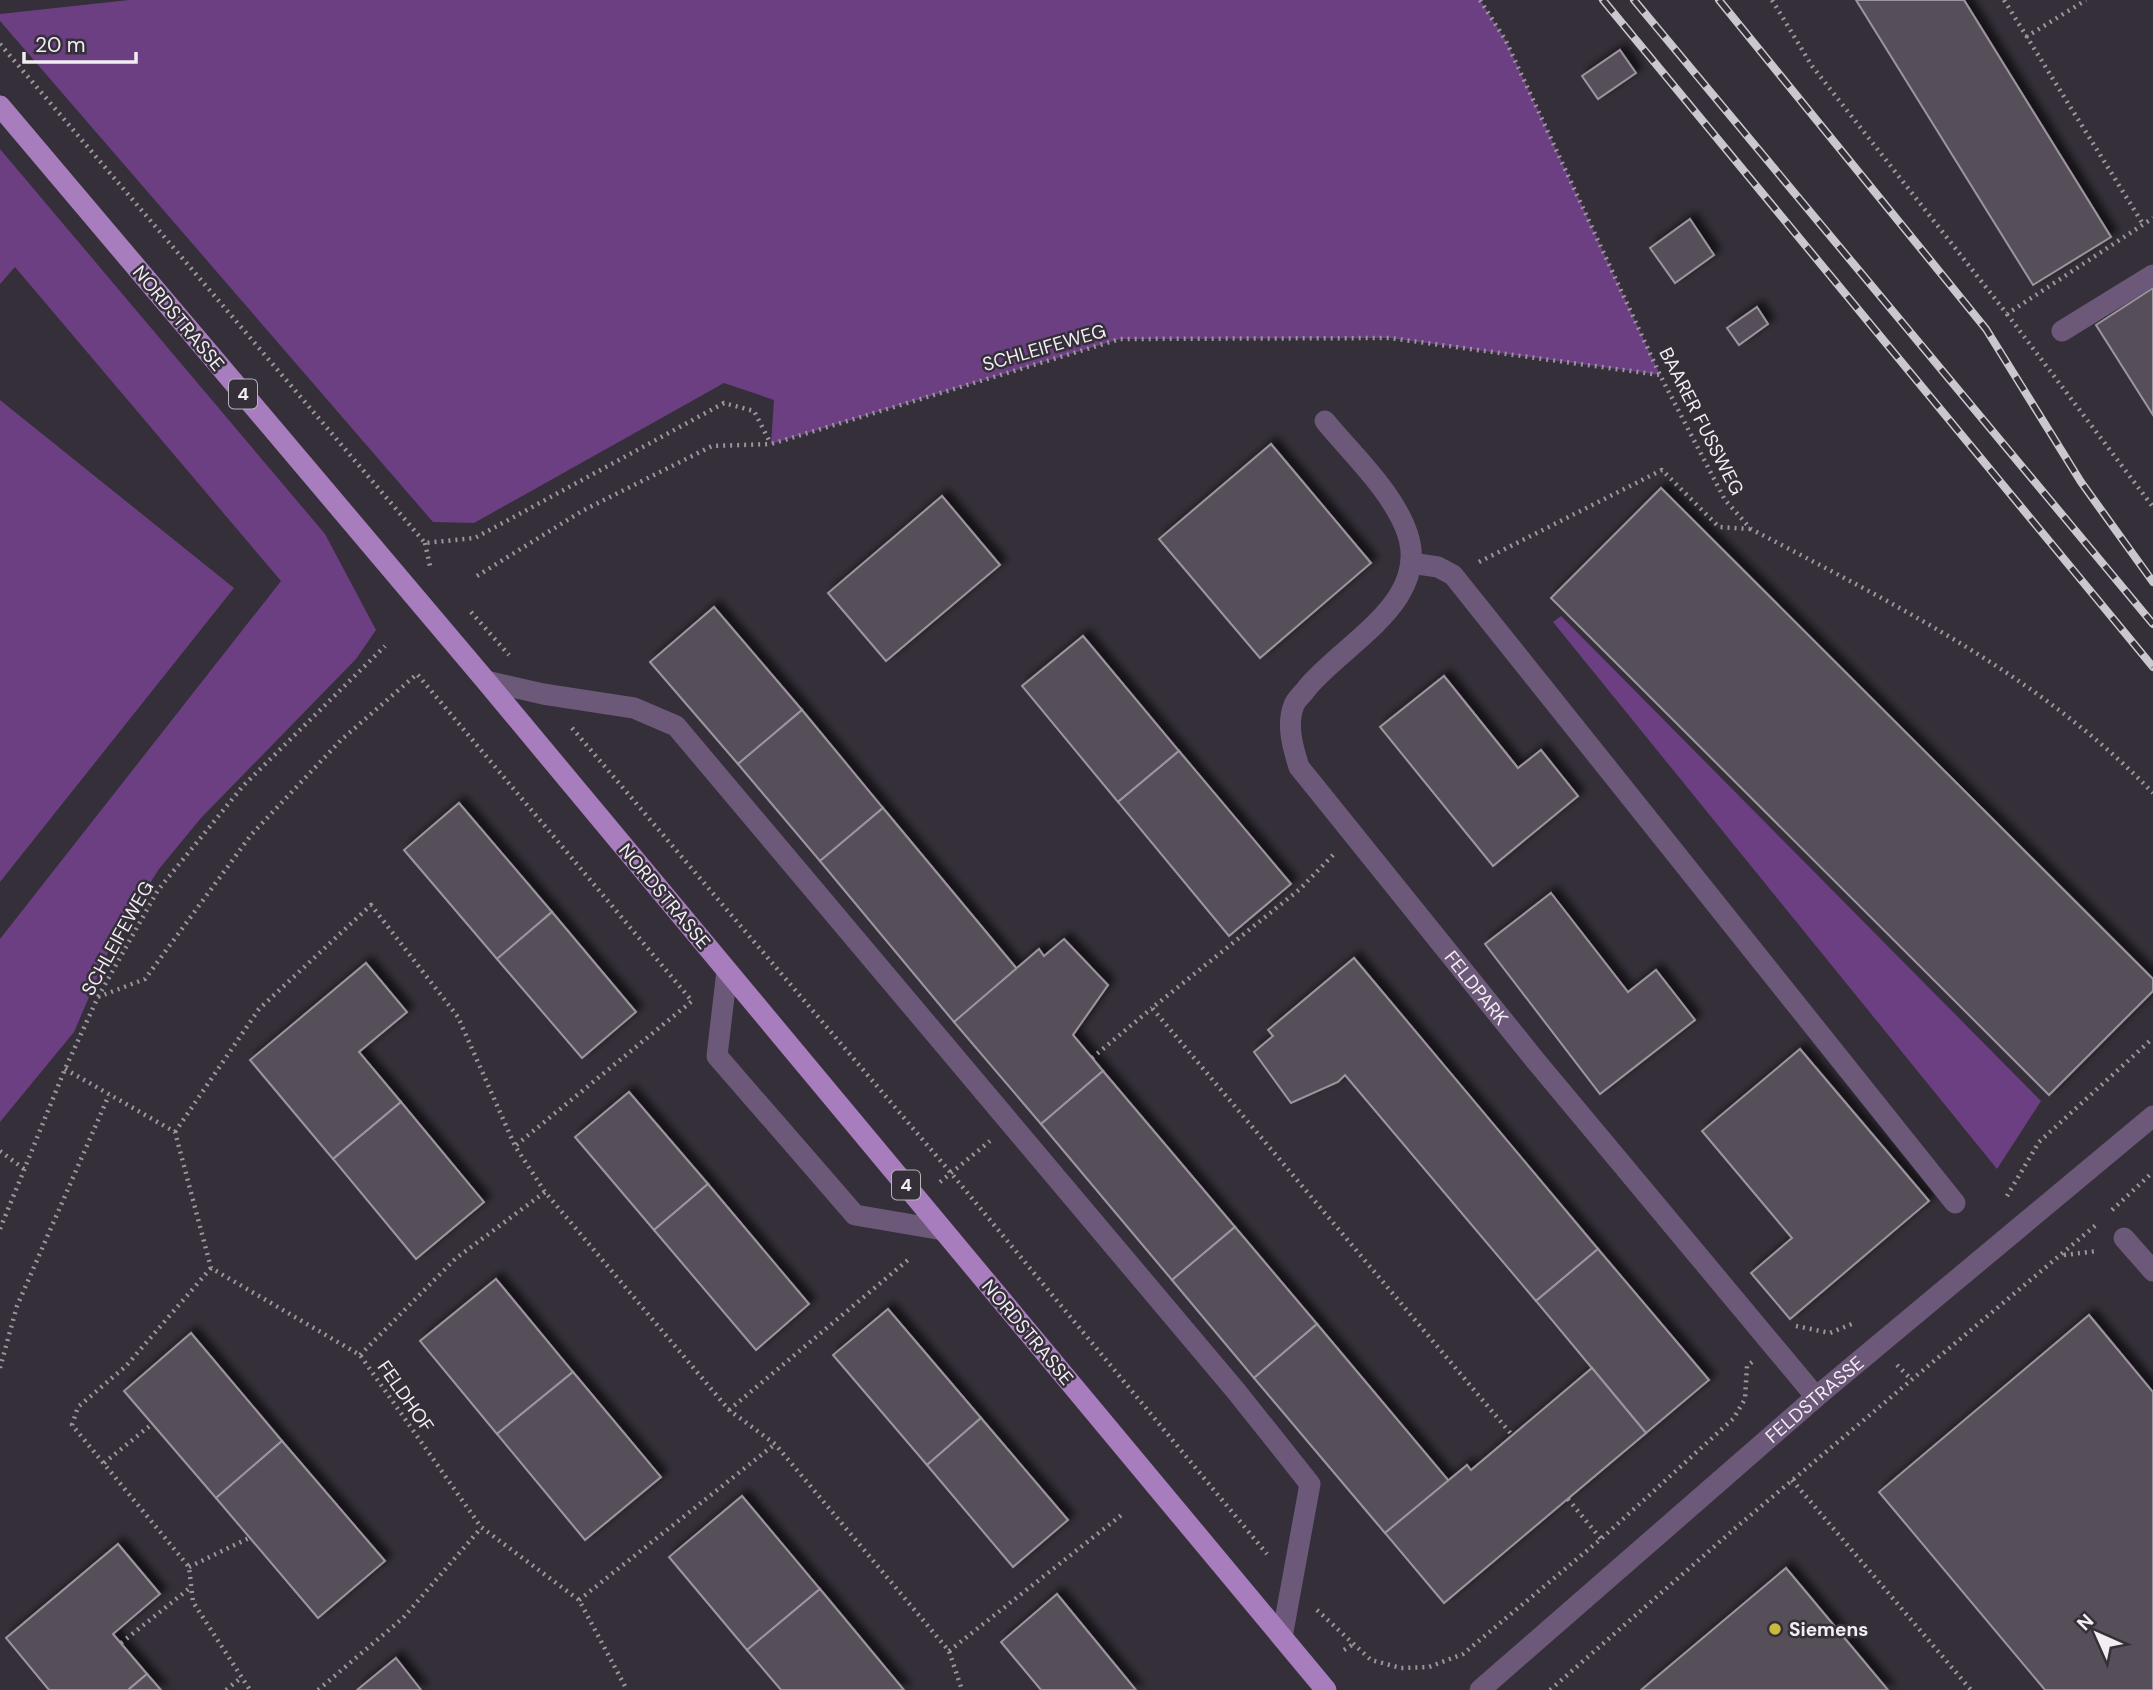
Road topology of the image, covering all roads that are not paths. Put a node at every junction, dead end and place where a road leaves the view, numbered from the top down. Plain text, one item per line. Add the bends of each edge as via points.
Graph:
1 (0, 106) edge
2 (2153, 275) edge
3 (2062, 331) dead end
4 (1325, 421) dead end
5 (1410, 563) junction
6 (486, 681) junction
7 (727, 971) junction
8 (2153, 1116) edge
9 (1955, 1203) dead end
10 (943, 1230) junction
11 (2124, 1238) dead end
12 (2153, 1272) edge
13 (1816, 1397) junction
14 (1282, 1637) junction
15 (1326, 1690) edge
16 (1480, 1690) edge

1 - 6 main road, NORDSTRASSE / 4
2 - 3 street
4 - 5 street, FELDPARK via 1406,527
5 - 9 street via 1438,567 1453,575
5 - 13 street, FELDPARK via 1405,586 1384,616 1294,704 1290,737 1298,767
6 - 7 main road, NORDSTRASSE / 4
6 - 14 street via 634,708 676,726 1012,1123 1310,1484
7 - 10 main road, NORDSTRASSE / 4
7 - 10 street via 717,1056 855,1215
8 - 13 street, FELDSTRASSE
10 - 14 main road, NORDSTRASSE / 4
11 - 12 street
13 - 16 street, FELDSTRASSE
14 - 15 main road, NORDSTRASSE / 4

